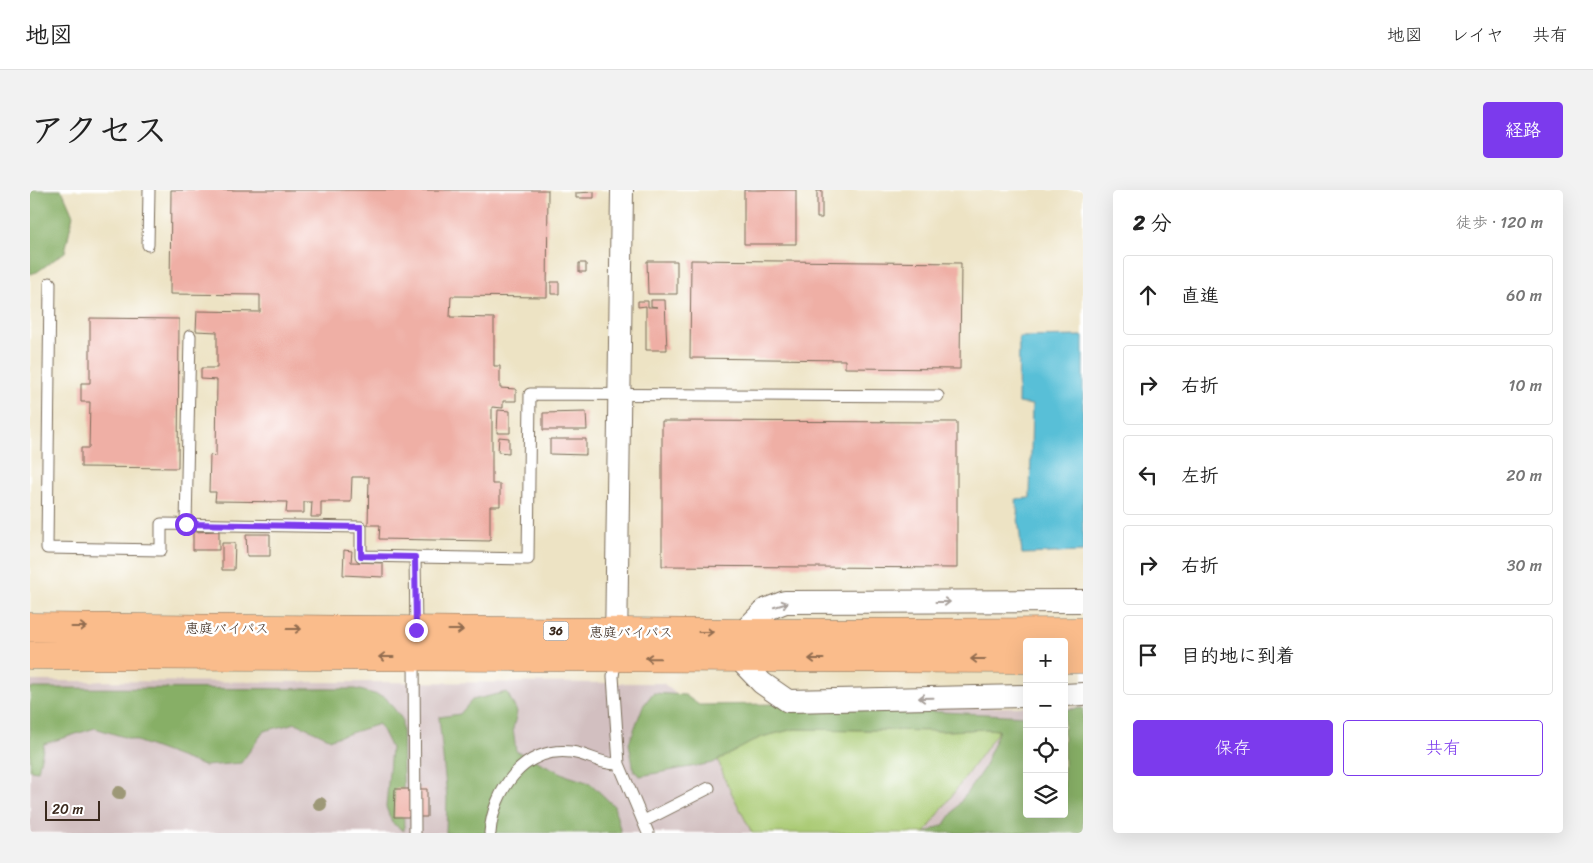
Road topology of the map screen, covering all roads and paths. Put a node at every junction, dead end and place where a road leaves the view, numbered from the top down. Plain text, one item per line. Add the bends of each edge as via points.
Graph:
1 (149, 190) edge
2 (622, 190) edge
3 (148, 245) dead end
4 (50, 283) dead end
5 (190, 336) dead end
6 (619, 395) junction
7 (938, 396) dead end
8 (186, 524) junction
9 (415, 557) junction
10 (1083, 601) edge
11 (30, 627) edge
12 (1083, 632) edge
13 (415, 643) junction
14 (616, 644) junction
15 (740, 646) junction
16 (30, 655) edge
17 (1023, 659) edge
18 (1068, 659) edge
19 (1083, 659) edge
20 (1083, 694) edge
21 (1068, 695) edge
22 (1023, 696) edge
23 (619, 764) junction
24 (709, 788) dead end
25 (644, 821) junction
26 (415, 833) edge
27 (490, 833) edge
28 (648, 833) edge

1 - 3 lane
2 - 6 street
4 - 8 lane via 47,548 161,550 162,524
5 - 8 lane
6 - 7 lane
6 - 9 lane via 530,394 528,559
6 - 14 street
8 - 9 lane via 361,527 361,556
9 - 13 lane
15 -> 10 street via 765,610 785,602
11 -> 13 highway, 恵庭バイパス / 36
12 - 15 highway, 恵庭バイパス / 36
13 - 14 highway, 恵庭バイパス / 36
13 -> 16 highway, 恵庭バイパス / 36
13 - 26 lane
14 - 15 highway, 恵庭バイパス / 36
14 - 23 lane via 612,676
17 -> 15 highway, 恵庭バイパス / 36
22 -> 15 street via 788,701 762,683
18 - 19 highway
20 - 21 street
23 - 25 lane
23 - 27 lane via 609,765 570,752 548,753 529,762 513,774 498,797
24 - 25 lane
25 - 28 lane

